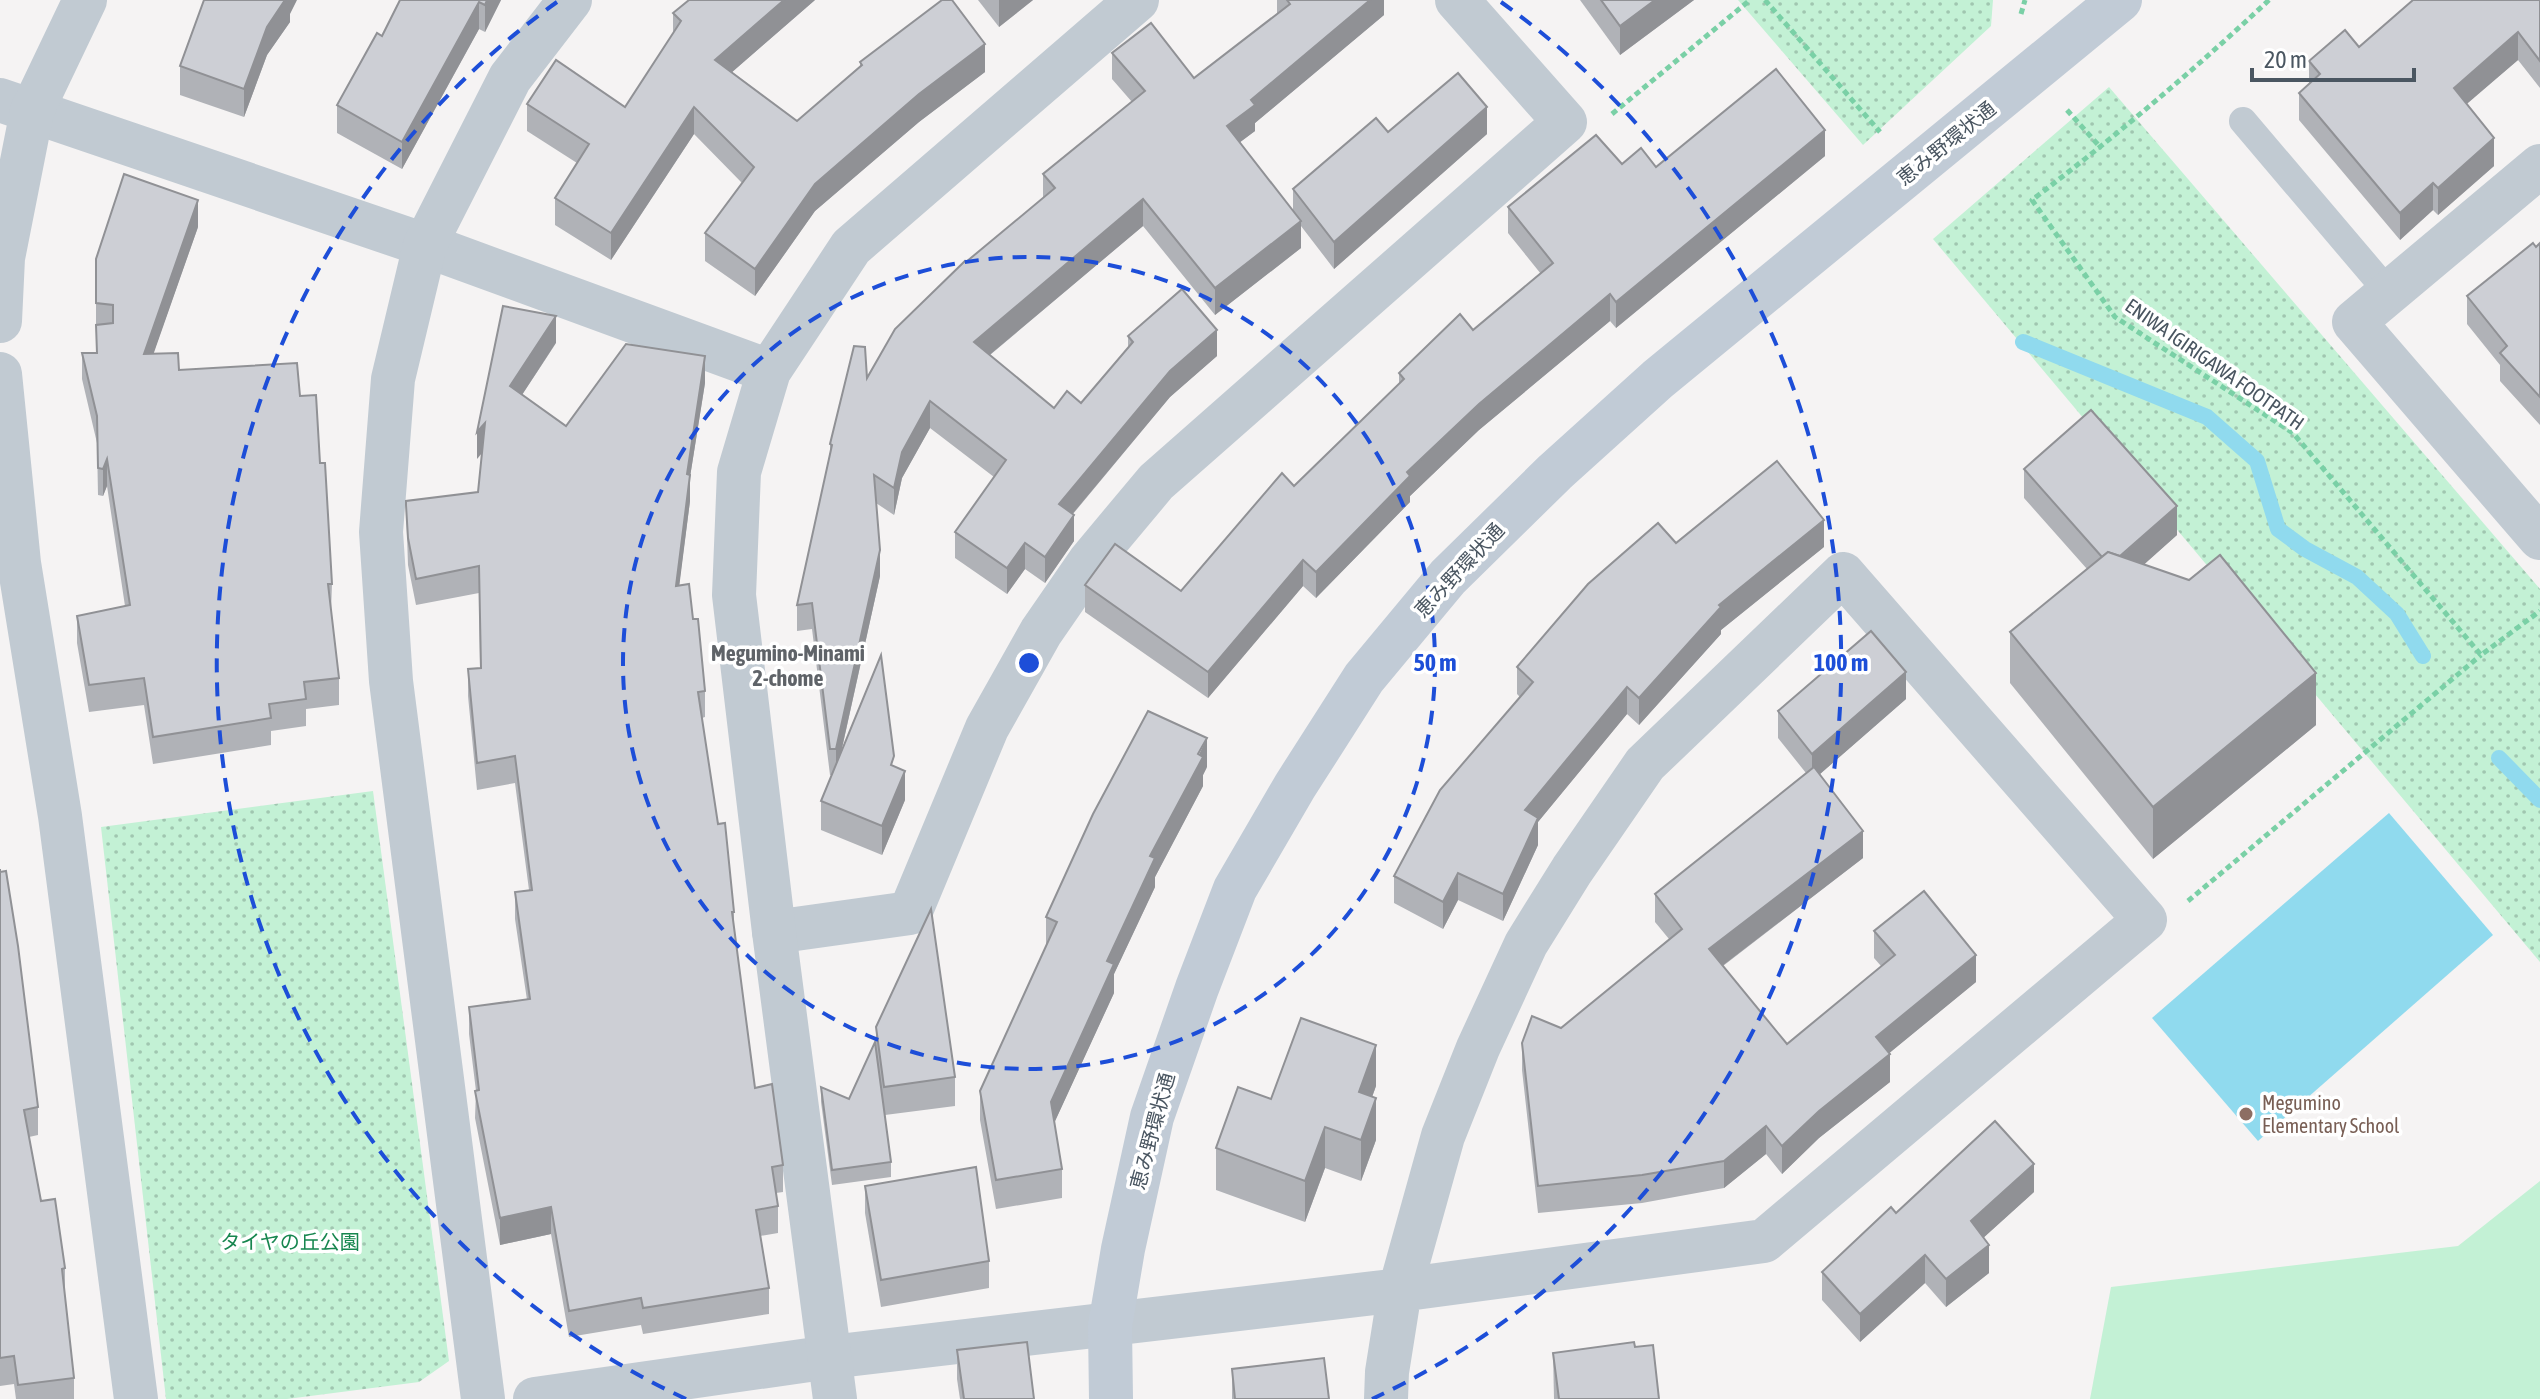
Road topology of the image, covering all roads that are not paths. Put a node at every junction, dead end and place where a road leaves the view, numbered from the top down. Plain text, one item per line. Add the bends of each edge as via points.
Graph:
1 (85, 0) edge
2 (570, 0) edge
3 (1137, 0) edge
4 (1457, 0) edge
5 (2117, 1) edge
6 (16, 106) edge
7 (2243, 121) dead end
8 (2540, 166) edge
9 (425, 245) junction
10 (2389, 293) junction
11 (0, 321) edge
12 (769, 371) junction
13 (0, 374) edge
14 (2540, 538) edge
15 (774, 932) junction
16 (1400, 1290) junction
17 (1110, 1326) junction
18 (833, 1378) edge
19 (136, 1399) edge
20 (483, 1399) edge
21 (535, 1399) edge
22 (1111, 1399) edge
23 (1386, 1399) edge

1 - 6 street
2 - 9 street via 510,78
3 - 12 street via 851,247
4 - 15 street via 1565,122 1156,482 1099,550 1041,632 987,728 910,913
5 - 17 street, 恵み野環状通 via 1658,379 1448,577 1364,678 1235,889 1152,1117
6 - 9 street
6 - 11 street
7 - 10 lane
8 - 10 street
9 - 12 street
9 - 20 street via 393,379 381,532 391,681
10 - 14 street via 2354,322
12 - 15 street via 739,472 734,595
13 - 19 street via 19,563 60,816
15 - 18 street
16 - 16 street via 1764,1241 2145,920 1843,574 1645,764 1526,944 1443,1136
16 - 17 street
16 - 23 street
17 - 18 street
17 - 22 street, 恵み野環状通
18 - 21 street

